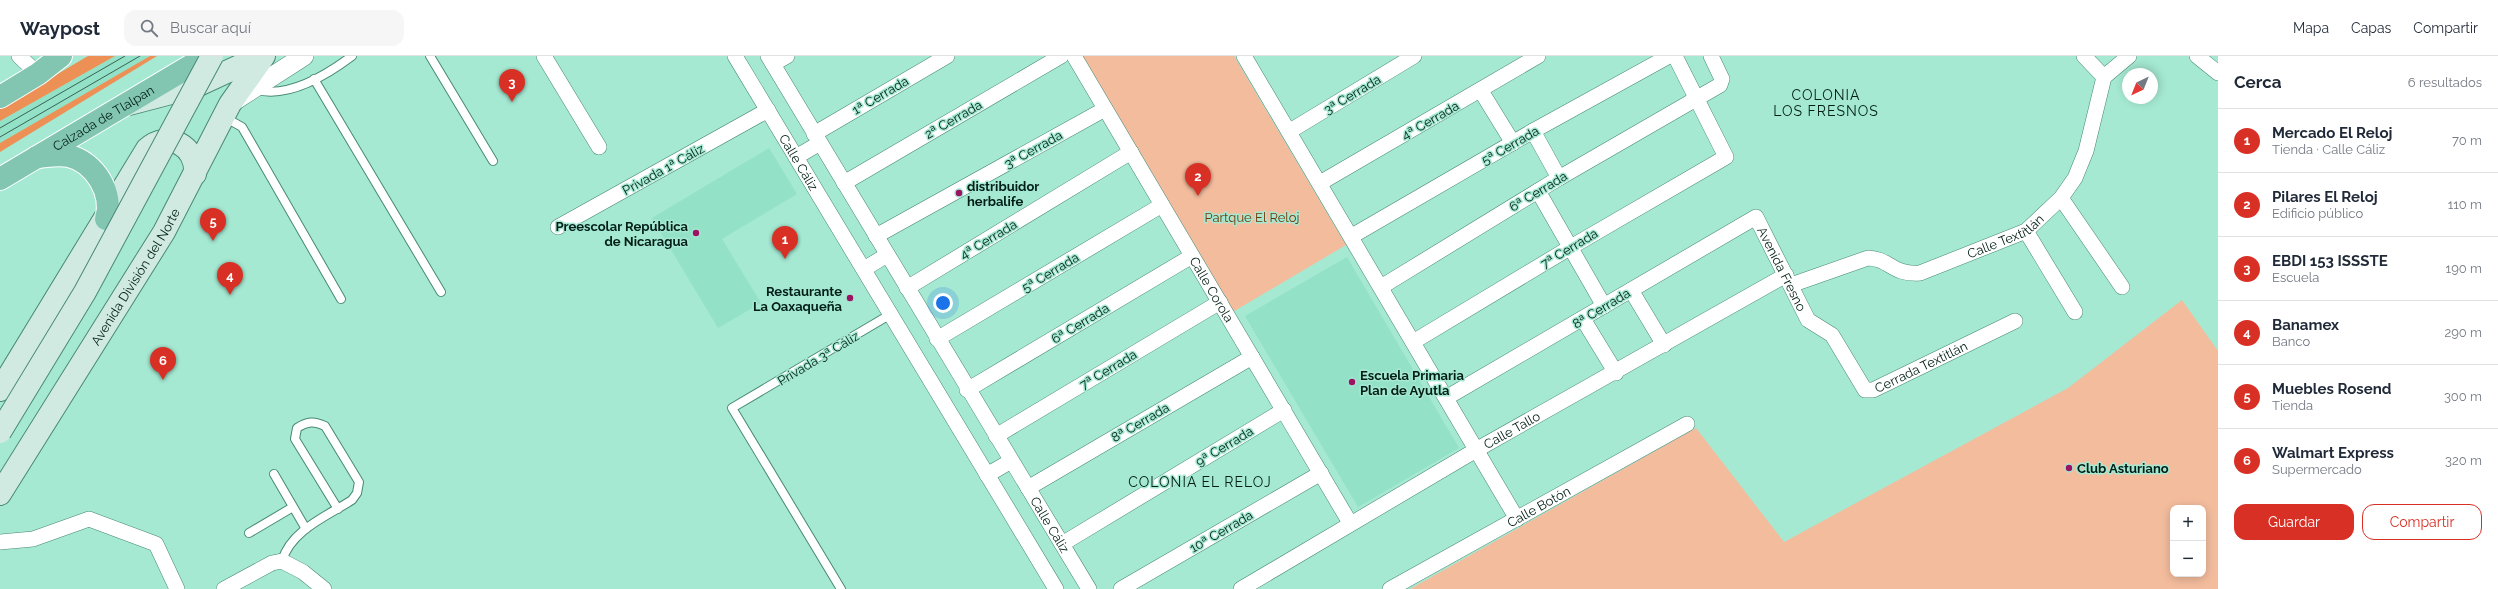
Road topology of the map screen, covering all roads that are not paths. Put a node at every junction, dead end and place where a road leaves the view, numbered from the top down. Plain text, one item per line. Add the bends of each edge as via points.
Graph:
1 (19, 56) edge
2 (61, 56) edge
3 (206, 56) edge
4 (212, 56) edge
5 (262, 56) edge
6 (304, 56) edge
7 (352, 56) edge
8 (430, 56) edge
9 (544, 56) edge
10 (735, 56) edge
11 (787, 56) edge
12 (947, 56) edge
13 (1061, 56) edge
14 (1074, 56) edge
15 (1244, 56) edge
16 (1414, 56) edge
17 (1538, 56) edge
18 (1669, 56) edge
19 (1675, 56) edge
20 (1711, 56) edge
21 (2084, 56) edge
22 (2129, 56) edge
23 (2197, 56) edge
24 (770, 60) edge
25 (2218, 73) edge
26 (38, 74) junction
27 (2104, 77) junction
28 (314, 79) junction
29 (252, 88) junction
30 (1481, 90) junction
31 (0, 97) edge
32 (1696, 98) junction
33 (122, 106) junction
34 (1105, 109) junction
35 (768, 110) junction
36 (227, 111) junction
37 (1290, 131) junction
38 (1533, 132) junction
39 (817, 138) junction
40 (1513, 143) junction
41 (599, 147) dead end
42 (1131, 152) junction
43 (36, 157) junction
44 (796, 157) junction
45 (493, 161) dead end
46 (195, 174) junction
47 (1559, 178) junction
48 (0, 179) edge
49 (844, 183) junction
50 (1320, 183) junction
51 (1538, 192) junction
52 (2061, 198) junction
53 (1162, 205) junction
54 (1756, 217) joint
55 (106, 219) junction
56 (558, 227) dead end
57 (2026, 231) junction
58 (876, 236) junction
59 (1352, 236) junction
60 (1570, 247) junction
61 (887, 255) junction
62 (1192, 256) junction
63 (864, 269) junction
64 (1788, 280) junction
65 (1381, 287) junction
66 (2122, 287) dead end
67 (907, 288) junction
68 (1631, 290) junction
69 (441, 292) dead end
70 (341, 299) dead end
71 (1220, 302) junction
72 (1604, 306) junction
73 (2075, 312) dead end
74 (891, 314) junction
75 (1583, 319) junction
76 (1808, 320) joint
77 (2014, 321) dead end
78 (937, 339) junction
79 (1413, 342) junction
80 (1664, 345) junction
81 (1252, 357) junction
82 (1616, 373) junction
83 (0, 390) edge
84 (967, 390) junction
85 (1446, 398) junction
86 (1284, 410) junction
87 (1686, 424) dead end
88 (0, 432) edge
89 (996, 436) junction
90 (1476, 450) junction
91 (1011, 461) junction
92 (1321, 473) junction
93 (274, 474) dead end
94 (987, 475) junction
95 (1028, 488) junction
96 (0, 494) edge
97 (293, 507) junction
98 (338, 509) junction
99 (1517, 519) junction
100 (1350, 523) junction
101 (306, 529) junction
102 (248, 533) dead end
103 (0, 542) edge
104 (1062, 544) junction
105 (282, 560) junction
106 (177, 589) edge
107 (224, 589) edge
108 (324, 589) edge
109 (841, 589) edge
110 (1056, 589) edge
111 (1089, 589) edge
112 (1121, 589) edge
113 (1240, 589) edge
114 (1390, 589) edge

1 - 26 street
2 - 26 highway
3 - 33 highway, Calzada de Tlalpan
4 - 88 main road, bridge via 85,292
5 - 33 main road via 194,87
5 - 36 main road, Avenida División del Norte
6 - 29 street
7 - 28 lane
8 - 45 lane
9 - 41 street
10 - 35 street, Calle Cáliz
11 - 24 street
12 - 39 street, 1ª Cerrada
13 - 49 street, 2ª Cerrada
14 - 34 street, Calle Corola
15 - 37 street
16 - 37 street, 3ª Cerrada
17 - 30 street, 4ª Cerrada
18 - 38 street, 5ª Cerrada
19 - 32 street
20 - 32 street, 6ª Cerrada via 1722,79 1720,85
21 - 27 street
22 - 27 street
23 - 25 street
24 - 39 street, Calle Cáliz
26 - 31 highway
27 - 52 street, Calle Textitlán via 2086,151 2076,178
28 - 29 lane via 281,90 264,92
28 - 69 lane
29 - 36 street
30 - 40 street
30 - 50 street, 4ª Cerrada
32 - 47 street, 6ª Cerrada
32 - 60 street, 7ª Cerrada via 1726,157
33 - 43 highway, Calzada de Tlalpan
34 - 42 street, Calle Corola
34 - 58 street, 3ª Cerrada
35 - 44 street, Calle Cáliz
35 - 56 street, Privada 1ª Cáliz
36 - 46 main road, Avenida División del Norte
36 - 70 lane via 242,127
37 - 50 street
38 - 40 street, 5ª Cerrada
38 - 47 street
39 - 44 street, 1ª Cerrada
39 - 49 street, Calle Cáliz
40 - 59 street, 5ª Cerrada
42 - 53 street, Calle Corola
42 - 67 street, 4ª Cerrada
43 - 48 highway, Calzada de Tlalpan
43 - 55 highway via 63,155 85,164 107,192 109,206
44 - 63 street, Calle Cáliz
46 - 55 main road via 194,159 185,146 172,140 152,144
46 - 96 main road, Avenida División del Norte via 164,232
47 - 51 street, 6ª Cerrada
49 - 58 street, Calle Cáliz
50 - 59 street
51 - 60 street
51 - 65 street, 6ª Cerrada
52 - 57 street, Calle Textitlán
52 - 66 street
53 - 62 street, Calle Corola
53 - 78 street, 5ª Cerrada
54 - 64 street, Avenida Fresno
54 - 68 street, 8ª Cerrada
55 - 83 main road
57 - 64 street, Calle Textitlán via 1920,272 1906,274 1892,269 1880,258 1868,258
57 - 73 street
58 - 61 street, Calle Cáliz
59 - 65 street
60 - 72 street
60 - 79 street, 7ª Cerrada
61 - 63 street
61 - 67 street, Calle Cáliz
62 - 71 street, Calle Corola
62 - 84 street, 6ª Cerrada
63 - 74 street, Calle Cáliz
64 - 76 street, Avenida Fresno
64 - 80 street, Calle Tallo
65 - 79 street
67 - 78 street, Calle Cáliz
68 - 72 street, 8ª Cerrada
68 - 80 street
71 - 81 street, Calle Corola
71 - 89 street, 7ª Cerrada
72 - 75 street, 8ª Cerrada
74 - 94 street, Calle Cáliz
74 - 109 lane, Privada 3ª Cáliz via 732,408
75 - 82 street
75 - 85 street, 8ª Cerrada
76 - 77 street, Cerrada Textitlán via 1832,335 1866,390 1873,390
78 - 84 street, Calle Cáliz
79 - 85 street
80 - 82 street, Calle Tallo
81 - 86 street, Calle Corola
81 - 95 street, 8ª Cerrada
82 - 90 street, Calle Tallo
84 - 89 street, Calle Cáliz
85 - 90 street
86 - 92 street, Calle Corola
86 - 104 street, 9ª Cerrada
87 - 99 street, Calle Botón
89 - 91 street, Calle Cáliz
90 - 99 street
90 - 100 street, Calle Tallo
91 - 94 street
91 - 95 street, Calle Cáliz
92 - 100 street, Calle Corola
92 - 112 street, 10ª Cerrada
93 - 97 lane
94 - 110 street, Calle Cáliz
95 - 104 street, Calle Cáliz
97 - 101 lane
97 - 102 lane
98 - 98 lane via 352,500 357,493 359,482 325,426 316,422 306,422 297,428 295,439
98 - 101 lane
99 - 114 street, Calle Botón
100 - 113 street, Calle Tallo
101 - 105 lane via 286,547
103 - 106 street via 33,539 89,520 156,544
104 - 111 street, Calle Cáliz
105 - 107 street
105 - 108 street via 303,572

